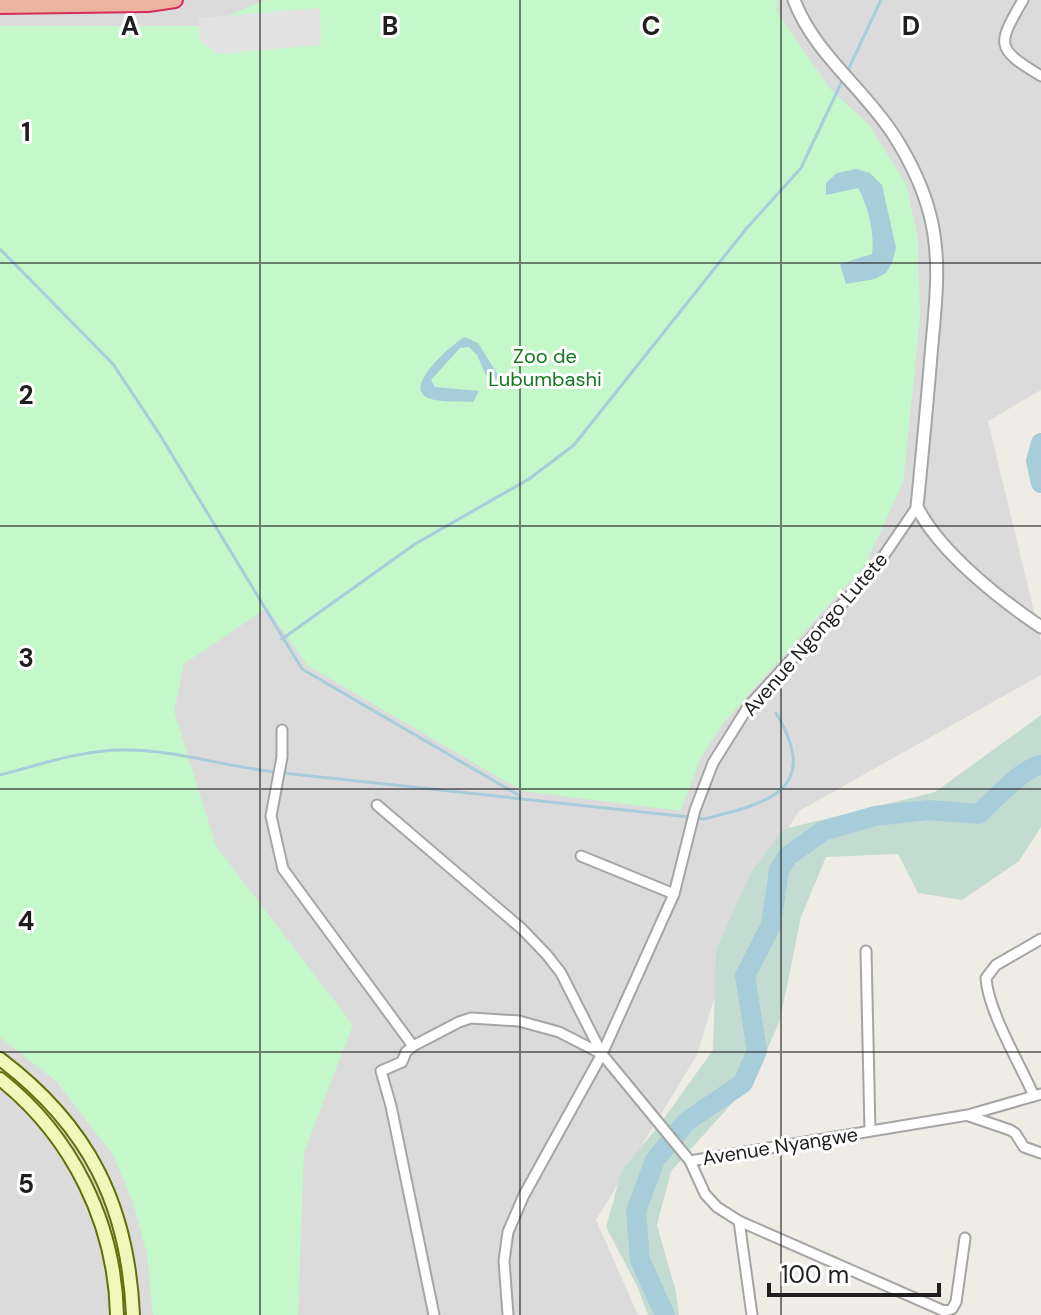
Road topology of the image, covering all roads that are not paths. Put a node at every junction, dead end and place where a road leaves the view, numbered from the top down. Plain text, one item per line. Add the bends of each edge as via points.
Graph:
1 (175, 0) edge
2 (794, 0) edge
3 (1023, 0) edge
4 (0, 6) edge
5 (1041, 76) edge
6 (917, 507) junction
7 (1041, 627) edge
8 (282, 730) dead end
9 (377, 805) dead end
10 (581, 856) dead end
11 (674, 894) junction
12 (1041, 939) edge
13 (866, 951) dead end
14 (413, 1046) junction
15 (602, 1054) junction
16 (0, 1059) edge
17 (0, 1079) edge
18 (1038, 1095) edge
19 (968, 1115) junction
20 (870, 1131) junction
21 (1041, 1153) edge
22 (688, 1159) junction
23 (739, 1221) junction
24 (965, 1238) dead end
25 (117, 1315) edge
26 (133, 1315) edge
27 (434, 1315) edge
28 (508, 1315) edge
29 (752, 1315) edge

1 - 4 highway
2 - 6 street, Avenue Ngongo Lutete via 805,26 880,114 926,200 936,249 937,291
3 - 5 street via 1005,31 1005,46 1014,60
6 - 7 street via 941,544
6 - 11 street, Avenue Ngongo Lutete via 876,567 748,707 713,763
8 - 14 street via 271,816 283,869
9 - 15 street via 547,955
10 - 11 street
11 - 15 street, Avenue Ngongo Lutete
12 - 18 street, Avenue Nyangwe via 996,965 986,978 993,1007
13 - 20 street, Avenue Nyangwe
14 - 15 street via 459,1022 485,1017 559,1032
14 - 27 street via 402,1062 381,1073
15 - 22 street
15 - 28 street, Avenue Ngongo Lutete via 508,1232
16 - 26 main road via 53,1107 99,1171 124,1236
17 - 25 main road via 46,1123 84,1181 106,1239
18 - 19 street, Avenue Nyangwe
19 - 20 street, Avenue Nyangwe
19 - 21 street via 1010,1130 1024,1147
20 - 22 street, Avenue Nyangwe
22 - 23 street via 705,1194
23 - 24 street via 944,1311 956,1302
23 - 29 street

